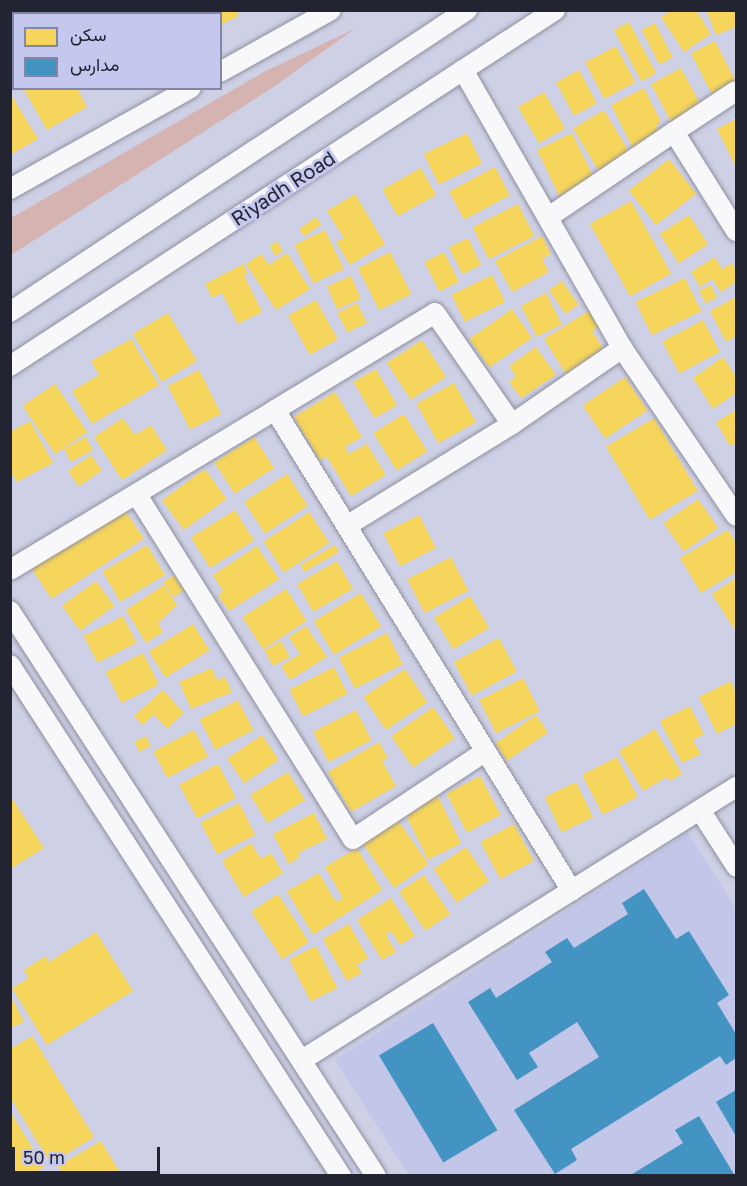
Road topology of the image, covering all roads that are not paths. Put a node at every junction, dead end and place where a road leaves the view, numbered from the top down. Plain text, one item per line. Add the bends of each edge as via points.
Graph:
1 (331, 10) edge
2 (467, 10) edge
3 (555, 10) edge
4 (463, 70) junction
5 (222, 71) edge
6 (187, 90) edge
7 (736, 91) edge
8 (674, 132) junction
9 (10, 189) edge
10 (550, 216) junction
11 (736, 231) edge
12 (10, 312) edge
13 (622, 348) junction
14 (10, 366) edge
15 (275, 410) junction
16 (512, 424) junction
17 (138, 495) junction
18 (736, 516) edge
19 (348, 525) junction
20 (10, 570) edge
21 (10, 611) edge
22 (10, 665) edge
23 (486, 751) junction
24 (736, 787) edge
25 (700, 810) junction
26 (736, 866) edge
27 (572, 891) junction
28 (302, 1060) junction
29 (341, 1176) edge
30 (376, 1176) edge

1 - 5 street
2 - 12 street
3 - 4 street, Riyadh Road
4 - 10 street
4 - 14 street, Riyadh Road
6 - 9 street
7 - 8 street
8 - 10 street
8 - 11 street
10 - 13 street
13 - 16 street
13 - 18 street
15 - 16 street via 435,313
15 - 17 street
15 - 19 street
16 - 19 street
17 - 20 street
17 - 23 street via 353,839
19 - 23 street
21 - 28 street
22 - 29 street
23 - 27 street
24 - 25 street
25 - 26 street
25 - 27 street
27 - 28 street
28 - 30 street

